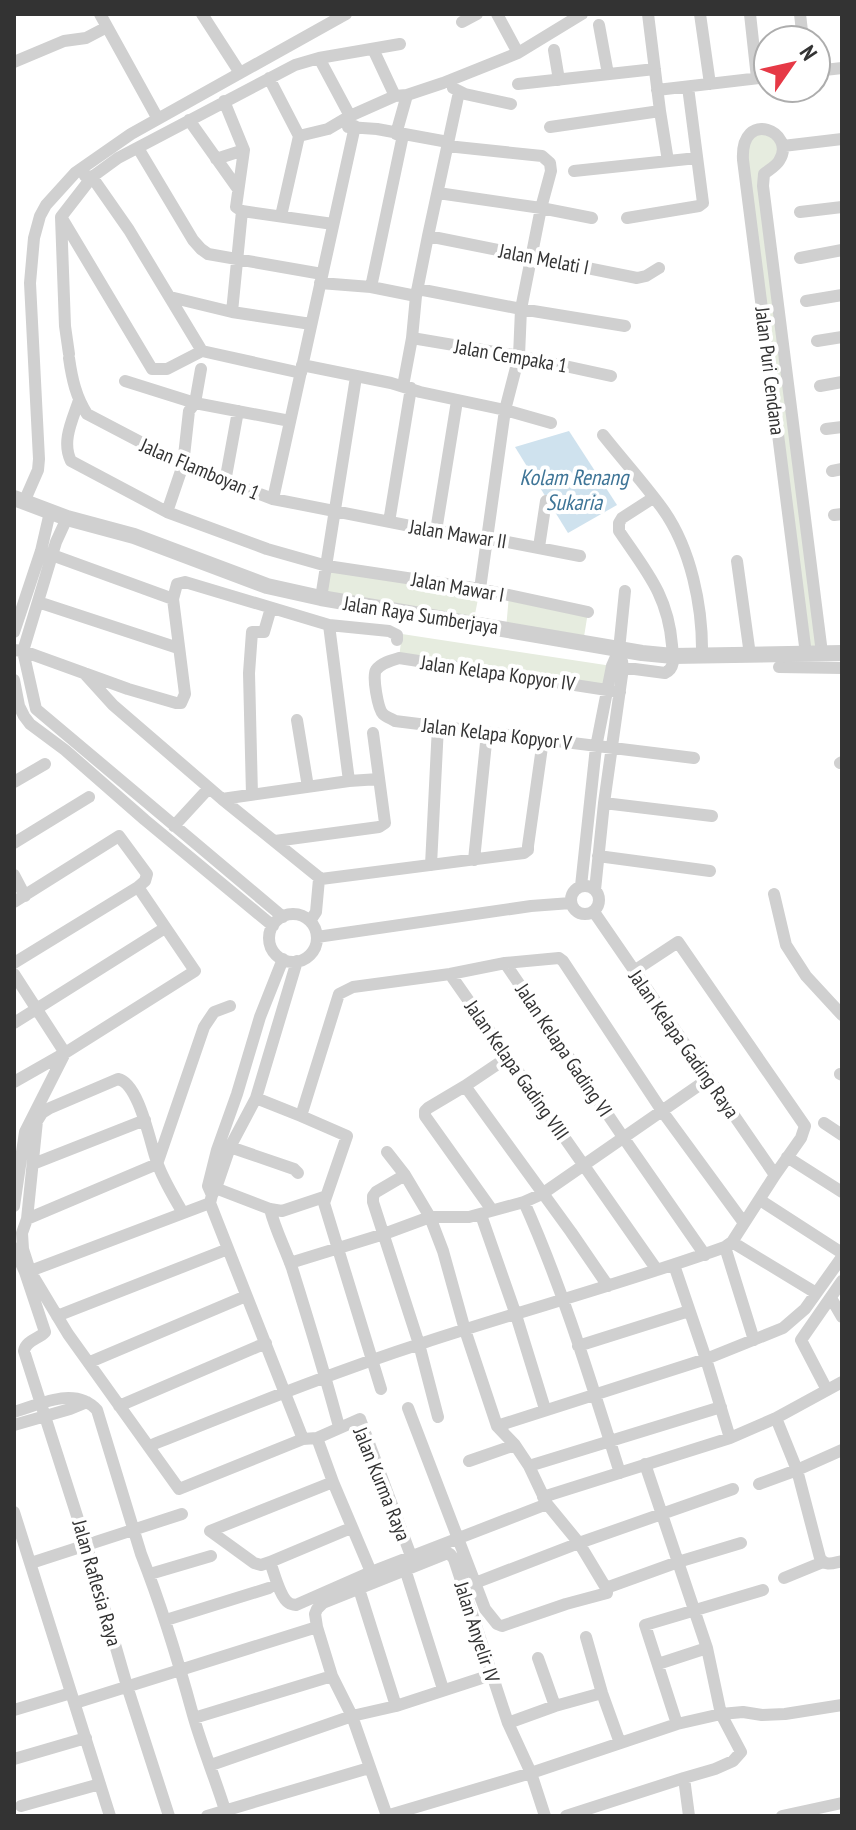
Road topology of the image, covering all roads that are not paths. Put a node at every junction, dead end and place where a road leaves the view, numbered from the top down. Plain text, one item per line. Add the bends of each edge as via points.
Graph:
1 (100, 14) edge
2 (202, 14) edge
3 (346, 14) edge
4 (477, 14) edge
5 (497, 14) edge
6 (582, 14) edge
7 (648, 14) edge
8 (700, 14) edge
9 (462, 22) dead end
10 (599, 25) dead end
11 (107, 27) junction
12 (400, 44) dead end
13 (373, 49) junction
14 (554, 50) dead end
15 (518, 53) junction
16 (319, 58) junction
17 (14, 62) edge
18 (655, 69) junction
19 (240, 73) junction
20 (608, 74) junction
21 (269, 78) junction
22 (752, 79) edge
23 (559, 80) junction
24 (443, 83) junction
25 (518, 84) dead end
26 (710, 84) junction
27 (688, 87) junction
28 (657, 90) junction
29 (459, 92) junction
30 (401, 96) junction
31 (224, 101) junction
32 (511, 104) dead end
33 (660, 111) junction
34 (158, 119) junction
35 (189, 120) junction
36 (352, 121) junction
37 (550, 127) dead end
38 (400, 134) junction
39 (299, 136) junction
40 (842, 139) edge
41 (447, 144) junction
42 (783, 146) junction
43 (138, 148) junction
44 (244, 150) junction
45 (697, 158) junction
46 (216, 159) junction
47 (668, 161) junction
48 (574, 171) dead end
49 (75, 173) junction
50 (92, 177) junction
51 (238, 189) junction
52 (438, 193) junction
53 (842, 207) edge
54 (541, 208) junction
55 (242, 211) junction
56 (800, 212) dead end
57 (281, 216) junction
58 (61, 217) junction
59 (592, 218) dead end
60 (627, 218) dead end
61 (333, 224) junction
62 (428, 236) junction
63 (842, 250) edge
64 (532, 257) junction
65 (800, 258) dead end
66 (236, 260) junction
67 (659, 268) dead end
68 (321, 278) junction
69 (371, 287) junction
70 (417, 293) junction
71 (842, 295) edge
72 (170, 297) junction
73 (806, 301) dead end
74 (521, 309) junction
75 (232, 312) junction
76 (311, 324) junction
77 (625, 326) dead end
78 (842, 337) edge
79 (412, 338) junction
80 (817, 341) dead end
81 (202, 351) junction
82 (519, 356) junction
83 (201, 369) dead end
84 (302, 369) junction
85 (611, 376) dead end
86 (356, 377) junction
87 (125, 381) dead end
88 (842, 382) edge
89 (820, 386) dead end
90 (407, 387) junction
91 (79, 400) junction
92 (457, 401) junction
93 (192, 407) junction
94 (505, 410) junction
95 (238, 411) junction
96 (290, 421) junction
97 (793, 421) junction
98 (777, 422) junction
99 (551, 423) dead end
100 (842, 427) edge
101 (826, 429) dead end
102 (603, 435) dead end
103 (183, 465) junction
104 (225, 482) junction
105 (653, 498) junction
106 (273, 499) junction
107 (19, 500) edge
108 (546, 501) dead end
109 (336, 510) junction
110 (50, 512) junction
111 (167, 512) junction
112 (67, 518) junction
113 (389, 522) junction
114 (436, 531) junction
115 (487, 539) junction
116 (809, 543) junction
117 (791, 545) junction
118 (539, 547) junction
119 (47, 553) junction
120 (580, 556) dead end
121 (737, 561) dead end
122 (327, 566) junction
123 (480, 589) junction
124 (625, 591) dead end
125 (321, 598) junction
126 (173, 599) junction
127 (38, 602) junction
128 (271, 608) junction
129 (588, 612) dead end
130 (329, 625) junction
131 (14, 632) edge
132 (397, 640) dead end
133 (178, 648) junction
134 (19, 650) edge
135 (842, 653) edge
136 (814, 654) junction
137 (750, 655) junction
138 (673, 656) junction
139 (702, 656) junction
140 (618, 661) junction
141 (779, 667) dead end
142 (842, 668) edge
143 (84, 673) junction
144 (14, 680) edge
145 (614, 690) junction
146 (380, 709) joint
147 (297, 720) dead end
148 (438, 726) junction
149 (373, 733) dead end
150 (487, 733) junction
151 (543, 740) junction
152 (596, 747) junction
153 (617, 748) junction
154 (694, 758) dead end
155 (45, 764) dead end
156 (379, 779) junction
157 (349, 781) junction
158 (14, 782) edge
159 (308, 787) junction
160 (209, 788) junction
161 (252, 795) junction
162 (89, 797) dead end
163 (222, 799) junction
164 (604, 803) junction
165 (712, 816) dead end
166 (174, 826) junction
167 (275, 841) junction
168 (14, 843) edge
169 (598, 856) junction
170 (474, 860) junction
171 (431, 865) junction
172 (710, 871) dead end
173 (14, 875) edge
174 (326, 879) junction
175 (581, 886) junction
176 (138, 887) junction
177 (595, 890) junction
178 (774, 894) dead end
179 (20, 899) edge
180 (571, 903) junction
181 (594, 912) junction
182 (278, 921) junction
183 (310, 921) junction
184 (165, 928) junction
185 (317, 937) junction
186 (290, 960) junction
187 (14, 963) edge
188 (505, 963) junction
189 (634, 971) junction
190 (14, 974) edge
191 (450, 974) junction
192 (230, 1006) dead end
193 (37, 1008) junction
194 (842, 1015) edge
195 (14, 1023) edge
196 (65, 1053) junction
197 (508, 1057) junction
198 (708, 1079) junction
199 (14, 1082) edge
200 (465, 1086) junction
201 (256, 1098) junction
202 (662, 1111) junction
203 (301, 1116) junction
204 (145, 1120) junction
205 (824, 1123) dead end
206 (19, 1135) edge
207 (842, 1135) edge
208 (623, 1137) junction
209 (230, 1147) junction
210 (387, 1152) dead end
211 (787, 1157) junction
212 (33, 1164) junction
213 (157, 1164) junction
214 (584, 1166) junction
215 (298, 1173) dead end
216 (405, 1175) junction
217 (775, 1175) junction
218 (842, 1192) edge
219 (211, 1193) junction
220 (542, 1194) junction
221 (324, 1197) junction
222 (760, 1200) junction
223 (524, 1202) junction
224 (14, 1206) edge
225 (270, 1209) junction
226 (183, 1213) junction
227 (487, 1213) junction
228 (430, 1217) junction
229 (27, 1219) junction
230 (744, 1223) junction
231 (384, 1234) junction
232 (728, 1245) junction
233 (14, 1248) edge
234 (228, 1249) junction
235 (337, 1249) junction
236 (705, 1255) junction
237 (842, 1255) edge
238 (290, 1263) junction
239 (674, 1265) junction
240 (657, 1270) junction
241 (30, 1271) junction
242 (842, 1281) edge
243 (608, 1286) junction
244 (816, 1293) junction
245 (246, 1296) junction
246 (831, 1298) junction
247 (563, 1299) junction
248 (689, 1311) junction
249 (516, 1315) junction
250 (57, 1316) junction
251 (842, 1317) edge
252 (465, 1330) junction
253 (754, 1340) junction
254 (266, 1343) junction
255 (419, 1344) junction
256 (578, 1346) junction
257 (706, 1359) junction
258 (373, 1361) junction
259 (90, 1362) junction
260 (325, 1377) junction
261 (842, 1382) edge
262 (381, 1389) dead end
263 (827, 1390) junction
264 (285, 1391) junction
265 (594, 1394) junction
266 (119, 1406) junction
267 (721, 1407) junction
268 (408, 1408) dead end
269 (545, 1409) junction
270 (43, 1410) junction
271 (14, 1412) edge
272 (438, 1417) dead end
273 (776, 1418) junction
274 (338, 1423) dead end
275 (14, 1425) edge
276 (497, 1426) junction
277 (317, 1438) junction
278 (730, 1438) junction
279 (303, 1439) junction
280 (609, 1440) junction
281 (515, 1445) junction
282 (149, 1446) junction
283 (842, 1450) edge
284 (469, 1461) dead end
285 (645, 1464) junction
286 (529, 1466) junction
287 (797, 1470) junction
288 (620, 1473) junction
289 (333, 1482) junction
290 (759, 1484) dead end
291 (733, 1489) dead end
292 (545, 1500) junction
293 (14, 1512) edge
294 (182, 1514) dead end
295 (662, 1515) junction
296 (351, 1528) junction
297 (134, 1529) junction
298 (17, 1532) edge
299 (458, 1537) junction
300 (579, 1543) junction
301 (741, 1543) dead end
302 (86, 1544) junction
303 (211, 1556) dead end
304 (411, 1556) junction
305 (842, 1561) edge
306 (270, 1562) junction
307 (678, 1562) junction
308 (823, 1562) junction
309 (31, 1563) junction
310 (405, 1569) junction
311 (371, 1572) junction
312 (150, 1574) junction
313 (784, 1578) dead end
314 (475, 1583) junction
315 (269, 1588) dead end
316 (359, 1589) junction
317 (606, 1590) junction
318 (763, 1590) dead end
319 (695, 1610) junction
320 (166, 1620) junction
321 (317, 1627) junction
322 (586, 1637) dead end
323 (707, 1648) junction
324 (538, 1658) dead end
325 (658, 1664) junction
326 (182, 1668) junction
327 (491, 1675) junction
328 (332, 1676) junction
329 (127, 1686) junction
330 (443, 1689) junction
331 (602, 1693) junction
332 (73, 1698) junction
333 (842, 1705) edge
334 (396, 1706) junction
335 (555, 1706) junction
336 (14, 1710) edge
337 (721, 1714) junction
338 (352, 1716) junction
339 (194, 1718) junction
340 (508, 1723) junction
341 (677, 1724) junction
342 (86, 1738) junction
343 (620, 1743) junction
344 (14, 1759) edge
345 (211, 1765) junction
346 (369, 1768) junction
347 (531, 1773) junction
348 (684, 1778) junction
349 (100, 1784) junction
350 (842, 1803) edge
351 (21, 1806) dead end
352 (225, 1810) junction
353 (597, 1811) edge
354 (110, 1816) edge
355 (169, 1816) edge
356 (207, 1816) edge
357 (387, 1816) edge
358 (545, 1816) edge
359 (566, 1816) edge
360 (689, 1816) edge
361 (782, 1816) edge

1 - 11 street
2 - 19 street
3 - 19 street
4 - 9 street
5 - 15 street
6 - 15 street
7 - 18 street
8 - 26 street
10 - 20 street
11 - 17 street
11 - 34 street
12 - 13 street
13 - 16 street
13 - 30 street
14 - 23 street
15 - 24 street
16 - 21 street
16 - 36 street
18 - 20 street
18 - 28 street
19 - 34 street
20 - 23 street
21 - 31 street
21 - 39 street
22 - 26 street
23 - 25 street
24 - 29 street
24 - 30 street
26 - 27 street
27 - 28 street
27 - 45 street
28 - 33 street
29 - 32 street
29 - 41 street
30 - 36 street
30 - 38 street
31 - 35 street
31 - 44 street
33 - 37 street
33 - 47 street
34 - 49 street
35 - 43 street
35 - 46 street
36 - 38 street
36 - 39 street
36 - 61 street
38 - 41 street
38 - 69 street
39 - 57 street
40 - 42 street
41 - 52 street
41 - 54 street via 546,159 551,171
42 - 97 street, Jalan Puri Cendana via 778,162 764,174 763,186
42 - 98 street, Jalan Puri Cendana via 778,136 762,129 747,136 742,151
43 - 50 street
43 - 66 street via 193,240 208,254
44 - 46 street
44 - 51 street
45 - 47 street
45 - 60 street via 701,205
46 - 51 street
47 - 48 street
49 - 50 street
49 - 107 street via 46,205 34,238 30,283 39,459
50 - 58 street
50 - 72 street
51 - 55 street via 235,205
52 - 54 street
52 - 62 street
53 - 56 street
54 - 59 street
54 - 64 street
55 - 57 street
55 - 66 street
57 - 61 street
58 - 81 street via 152,369 167,369
58 - 91 street via 65,326
61 - 68 street
62 - 64 street, Jalan Melati I
62 - 70 street
63 - 65 street
64 - 67 street, Jalan Melati I via 637,278
64 - 74 street
66 - 68 street
66 - 75 street
68 - 69 street
68 - 76 street
69 - 70 street
70 - 74 street
70 - 79 street
71 - 73 street
72 - 75 street
72 - 81 street
74 - 77 street
74 - 82 street
75 - 76 street
76 - 84 street
78 - 80 street
79 - 82 street, Jalan Cempaka 1
79 - 90 street
81 - 84 street
82 - 85 street, Jalan Cempaka 1
82 - 94 street
83 - 93 street
84 - 86 street
84 - 96 street
86 - 90 street
86 - 109 street
87 - 93 street
88 - 89 street
90 - 92 street
90 - 113 street
91 - 103 street, Jalan Flamboyan 1 via 87,414
91 - 111 street, Jalan Mawar I via 67,435 71,461
92 - 94 street
92 - 114 street
93 - 95 street
93 - 103 street
94 - 99 street
94 - 115 street
95 - 96 street
95 - 104 street
96 - 106 street
97 - 98 street
97 - 116 street, Jalan Puri Cendana
98 - 117 street, Jalan Puri Cendana
100 - 101 street
102 - 105 street
103 - 104 street, Jalan Flamboyan 1
103 - 111 street
104 - 106 street, Jalan Flamboyan 1
105 - 138 street via 622,518 619,531 660,593
105 - 139 street via 675,530 692,571
106 - 109 street, Jalan Flamboyan 1
107 - 110 street, Jalan Raya Sumberjaya
108 - 118 street
109 - 113 street, Jalan Mawar II
109 - 122 street
110 - 112 street, Jalan Raya Sumberjaya
110 - 119 street
111 - 122 street, Jalan Mawar I
112 - 119 street
112 - 125 street, Jalan Raya Sumberjaya via 134,536 267,586
113 - 114 street, Jalan Mawar II
114 - 115 street, Jalan Mawar II
115 - 118 street, Jalan Mawar II
115 - 123 street
116 - 117 street
116 - 136 street, Jalan Puri Cendana
117 - 136 street, Jalan Puri Cendana
118 - 120 street, Jalan Mawar II
119 - 126 street
119 - 127 street
119 - 131 street
121 - 137 street
122 - 123 street, Jalan Mawar I
122 - 125 street
123 - 129 street, Jalan Mawar I
124 - 140 street
125 - 140 street, Jalan Raya Sumberjaya via 506,629
126 - 128 street via 177,584 185,582
126 - 133 street
127 - 133 street
127 - 134 street
128 - 130 street
128 - 161 street via 264,632 252,632
130 - 132 street via 389,631
130 - 157 street
133 - 143 street via 185,694 181,703
134 - 143 street
134 - 166 street via 38,711
135 - 136 street, Jalan Raya Sumberjaya
136 - 137 street, Jalan Raya Sumberjaya
137 - 139 street, Jalan Raya Sumberjaya
138 - 139 street, Jalan Raya Sumberjaya
138 - 140 street, Jalan Raya Sumberjaya
140 - 145 street
141 - 142 street
143 - 160 street
144 - 182 street via 19,706 30,724
145 - 146 street, Jalan Kelapa Kopyor IV via 399,658 377,668
145 - 152 street
145 - 153 street
146 - 148 street, Jalan Kelapa Kopyor V via 395,721
147 - 159 street
148 - 150 street, Jalan Kelapa Kopyor V
148 - 171 street
149 - 156 street
150 - 151 street, Jalan Kelapa Kopyor V
150 - 170 street
151 - 152 street, Jalan Kelapa Kopyor V
151 - 170 street via 528,850
152 - 153 street, Jalan Kelapa Kopyor V
152 - 175 street
153 - 154 street, Jalan Kelapa Kopyor V
153 - 164 street
155 - 158 street
156 - 157 street
156 - 167 street via 386,821 379,827
157 - 159 street
159 - 161 street
160 - 163 street
160 - 166 street
161 - 163 street
162 - 168 street
163 - 167 street
164 - 165 street
164 - 169 street
166 - 182 street
167 - 174 street
169 - 172 street
169 - 177 street
170 - 171 street
171 - 174 street
173 - 179 street
174 - 183 street
175 - 177 street
175 - 180 street via 572,893
176 - 179 street via 147,874 119,836
176 - 184 street
176 - 187 street
177 - 181 street via 599,905
178 - 194 street via 786,945
180 - 181 street via 580,914
180 - 185 street
181 - 189 street, Jalan Kelapa Gading Raya
182 - 183 street via 292,914
182 - 186 street via 271,945
183 - 185 street
184 - 193 street
184 - 196 street via 195,971
185 - 186 street via 305,959
186 - 201 street
186 - 219 street via 260,1017 217,1150
188 - 191 street
188 - 202 street via 563,961
188 - 208 street, Jalan Kelapa Gading VI
189 - 198 street, Jalan Kelapa Gading Raya
189 - 211 street via 678,942 805,1126
190 - 193 street
191 - 197 street, Jalan Kelapa Gading VIII
191 - 203 street via 353,987 339,994
192 - 213 street via 214,1012 204,1027
193 - 195 street
193 - 196 street
196 - 199 street
196 - 206 street
197 - 200 street
197 - 214 street, Jalan Kelapa Gading VIII
198 - 202 street
198 - 217 street, Jalan Kelapa Gading Raya
200 - 220 street
200 - 227 street via 428,1108 425,1116
201 - 203 street
201 - 209 street
202 - 208 street
202 - 230 street
203 - 221 street via 347,1136
204 - 212 street
204 - 212 street via 129,1086 118,1079 42,1113
204 - 213 street
205 - 207 street
206 - 224 street
208 - 214 street
208 - 236 street, Jalan Kelapa Gading VI
209 - 215 street
209 - 219 street
210 - 216 street
211 - 217 street
211 - 218 street
212 - 229 street
213 - 226 street
213 - 229 street
214 - 220 street
214 - 240 street, Jalan Kelapa Gading VIII
216 - 228 street
216 - 231 street via 373,1196
217 - 222 street
219 - 225 street
219 - 226 street
219 - 234 street
220 - 223 street
220 - 243 street
221 - 225 street via 282,1211
221 - 235 street
222 - 230 street
222 - 237 street
223 - 227 street
223 - 247 street
225 - 238 street
226 - 241 street
227 - 228 street
227 - 249 street
228 - 231 street
228 - 252 street
229 - 241 street via 22,1233
230 - 232 street
231 - 235 street
231 - 255 street
232 - 236 street
232 - 244 street
232 - 253 street
233 - 270 street, Jalan Raflesia Raya via 45,1332 24,1351
234 - 245 street
234 - 250 street
235 - 238 street
235 - 258 street
236 - 239 street
237 - 244 street
238 - 260 street
239 - 240 street
239 - 248 street
240 - 243 street
241 - 250 street
242 - 246 street
243 - 247 street
244 - 253 street via 783,1328
245 - 254 street
245 - 259 street
246 - 251 street
246 - 263 street via 801,1340
247 - 249 street
247 - 256 street
248 - 256 street
248 - 257 street
249 - 252 street
249 - 269 street
250 - 259 street
252 - 255 street
252 - 276 street
253 - 257 street
254 - 264 street
254 - 266 street
255 - 258 street
255 - 272 street
256 - 265 street
257 - 265 street
257 - 267 street
258 - 260 street
258 - 262 street
259 - 266 street
260 - 264 street
260 - 274 street
261 - 263 street
263 - 273 street
264 - 279 street
264 - 282 street
265 - 269 street
265 - 280 street
266 - 282 street
267 - 278 street
267 - 280 street
268 - 299 street
269 - 276 street
270 - 271 street
270 - 275 street
270 - 297 street via 87,1402 97,1410
270 - 302 street, Jalan Raflesia Raya
273 - 278 street
273 - 287 street
276 - 281 street
277 - 279 street, Jalan Kurma Raya
277 - 289 street
277 - 304 street, Jalan Kurma Raya via 360,1419
278 - 285 street
279 - 282 street, Jalan Kurma Raya via 179,1489
280 - 286 street
280 - 288 street
281 - 284 street
281 - 286 street
283 - 287 street
285 - 288 street
285 - 295 street
286 - 292 street
287 - 290 street
287 - 308 street
288 - 292 street
289 - 296 street
289 - 306 street via 210,1531 254,1563
291 - 295 street
292 - 299 street
292 - 300 street
293 - 298 street
294 - 297 street
295 - 300 street
295 - 307 street
296 - 306 street
296 - 311 street
297 - 302 street
297 - 312 street
298 - 309 street
299 - 304 street
299 - 314 street
300 - 314 street
300 - 317 street
301 - 307 street
302 - 309 street
302 - 329 street, Jalan Raflesia Raya
303 - 312 street
304 - 311 street
305 - 308 street
306 - 311 street via 286,1602 293,1605
307 - 317 street
307 - 319 street
308 - 313 street
309 - 332 street
310 - 316 street, Jalan Anyelir IV
310 - 327 street, Jalan Anyelir IV via 445,1554 453,1556
310 - 330 street
312 - 320 street
314 - 317 street via 485,1609 502,1626
315 - 320 street
316 - 321 street, Jalan Anyelir IV via 320,1605
316 - 334 street
318 - 319 street
319 - 323 street
319 - 325 street via 645,1625
320 - 326 street
321 - 326 street
321 - 328 street
322 - 331 street
323 - 325 street
323 - 337 street
324 - 335 street
325 - 341 street
326 - 329 street
326 - 339 street
327 - 330 street
327 - 340 street, Jalan Anyelir IV
328 - 338 street
328 - 339 street
329 - 332 street
329 - 355 street, Jalan Raflesia Raya
330 - 334 street
331 - 335 street
331 - 343 street
332 - 336 street
332 - 342 street
333 - 337 street via 785,1714
334 - 338 street
335 - 340 street
337 - 341 street
337 - 348 street via 741,1752 733,1761
338 - 345 street
338 - 346 street
339 - 345 street
340 - 347 street, Jalan Anyelir IV
341 - 343 street
342 - 344 street
342 - 349 street
343 - 347 street
345 - 352 street
346 - 352 street
346 - 357 street
347 - 357 street
347 - 358 street, Jalan Anyelir IV
348 - 353 street
348 - 360 street
349 - 351 street
349 - 354 street
350 - 361 street
352 - 356 street
353 - 359 street

